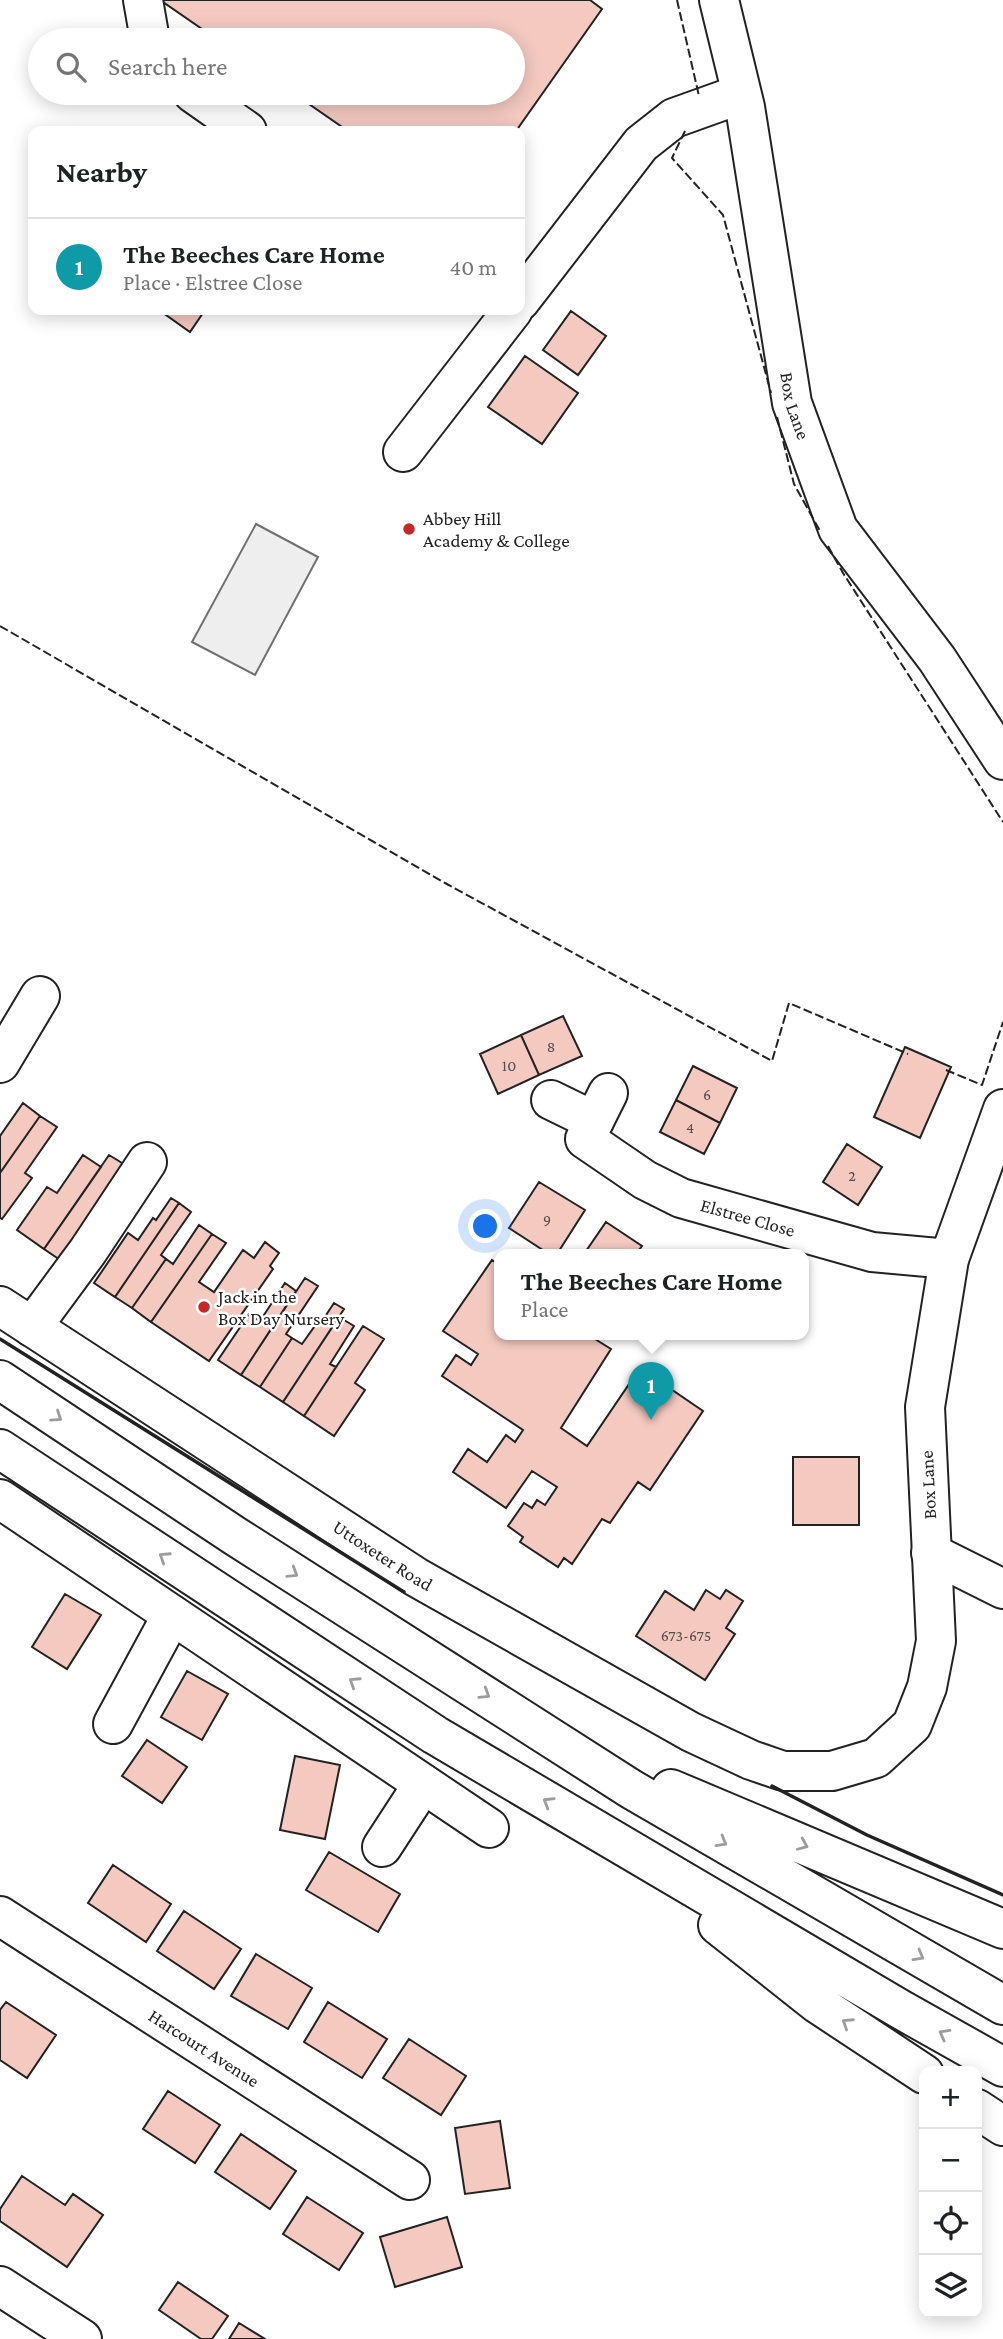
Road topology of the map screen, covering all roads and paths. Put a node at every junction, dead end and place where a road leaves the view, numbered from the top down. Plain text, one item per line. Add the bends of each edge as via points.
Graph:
1 (143, 0) edge
2 (719, 0) edge
3 (148, 28) edge
4 (741, 94) junction
5 (210, 105) edge
6 (240, 126) edge
7 (525, 289) edge
8 (505, 315) edge
9 (403, 452) dead end
10 (1003, 760) edge
11 (40, 996) dead end
12 (0, 1063) edge
13 (551, 1100) dead end
14 (1003, 1109) edge
15 (148, 1162) dead end
16 (949, 1259) junction
17 (0, 1306) edge
18 (32, 1327) junction
19 (0, 1380) edge
20 (0, 1449) edge
21 (0, 1499) edge
22 (931, 1553) junction
23 (1003, 1589) edge
24 (172, 1615) junction
25 (113, 1724) dead end
26 (560, 1742) junction
27 (783, 1771) joint
28 (423, 1784) junction
29 (489, 1828) dead end
30 (606, 1837) junction
31 (382, 1847) dead end
32 (0, 1916) edge
33 (1003, 1929) edge
34 (1003, 2005) edge
35 (1003, 2067) edge
36 (919, 2071) edge
37 (982, 2112) edge
38 (1003, 2126) edge
39 (410, 2180) dead end
40 (0, 2286) edge
41 (82, 2339) edge

1 - 3 main road
2 - 4 main road, Box Lane
4 - 7 main road via 674,118 641,144
4 - 10 main road, Box Lane via 792,403 838,529 937,659
5 - 6 main road
8 - 9 main road
11 - 12 main road
13 - 16 main road, Elstree Close via 601,1107 585,1139 645,1180 681,1198 872,1252
14 - 16 main road, Box Lane
15 - 18 main road
16 - 22 main road, Box Lane via 925,1407
17 - 18 main road, Uttoxeter Road
18 - 27 main road, Uttoxeter Road via 416,1577 691,1732
19 -> 26 main road
30 -> 20 main road via 435,1735
21 - 24 main road
22 - 23 main road
22 - 27 main road, Box Lane via 936,1641 927,1687 912,1725 876,1758 832,1771
24 - 25 main road
24 - 28 main road
26 -> 33 main road
26 -> 34 main road via 649,1800
28 - 29 main road
28 - 31 main road
35 -> 30 main road
36 -> 30 main road via 818,2004
32 - 39 main road, Harcourt Avenue
37 - 38 main road
40 - 41 main road

